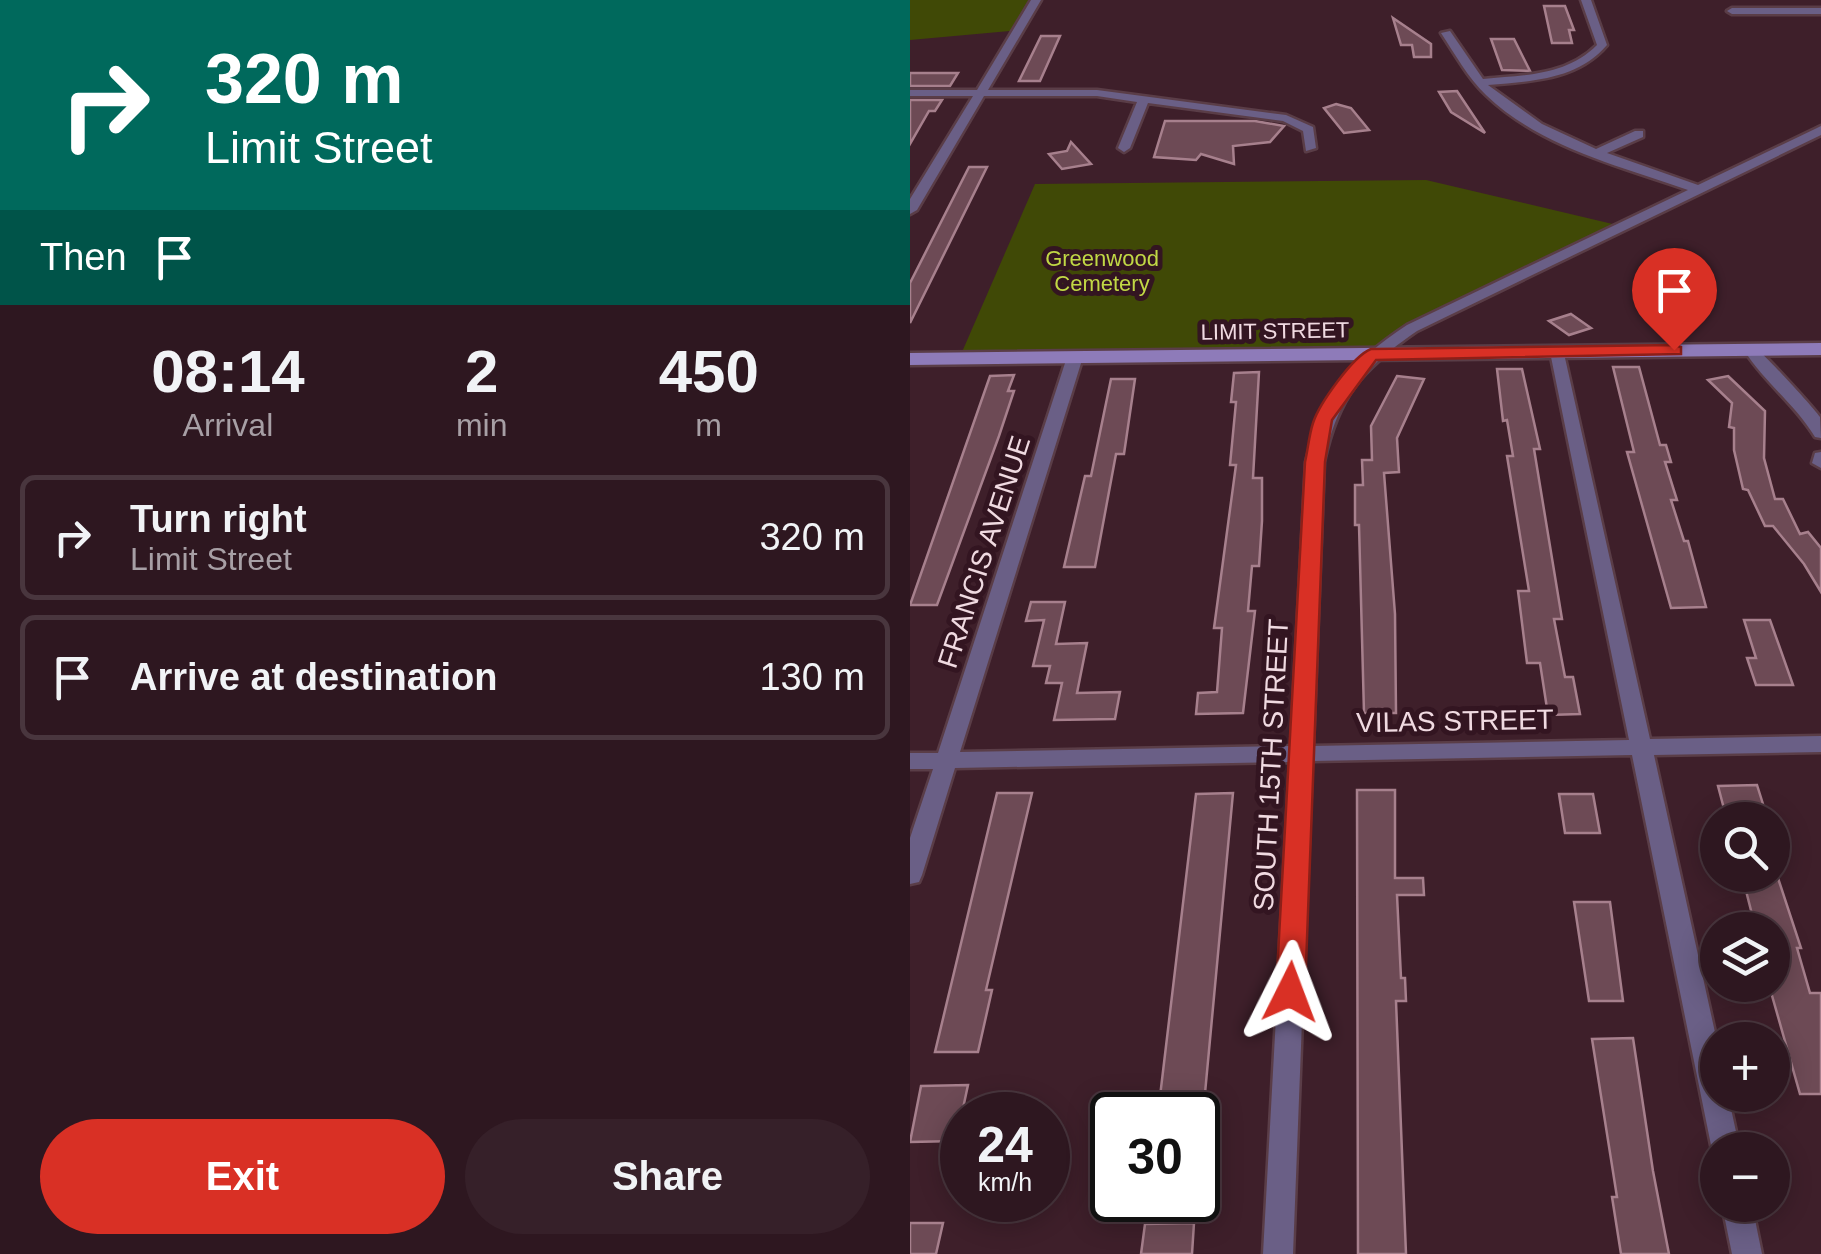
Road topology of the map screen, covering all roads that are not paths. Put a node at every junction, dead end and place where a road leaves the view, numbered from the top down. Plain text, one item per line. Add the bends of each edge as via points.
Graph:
1 (1036, 0) edge
2 (1586, 0) edge
3 (1724, 0) edge
4 (1821, 11) edge
5 (1446, 33) dead end
6 (1481, 82) junction
7 (910, 93) edge
8 (978, 93) junction
9 (1144, 98) junction
10 (1821, 130) edge
11 (1639, 134) dead end
12 (1124, 148) dead end
13 (1310, 148) dead end
14 (1598, 153) junction
15 (1695, 188) junction
16 (910, 210) edge
17 (1821, 349) edge
18 (1752, 350) junction
19 (1558, 352) junction
20 (1371, 354) junction
21 (910, 359) edge
22 (1074, 360) junction
23 (1821, 433) edge
24 (1821, 744) edge
25 (1642, 747) junction
26 (1302, 754) junction
27 (946, 760) junction
28 (910, 761) edge
29 (910, 876) edge
30 (1722, 1132) edge
31 (1740, 1222) edge
32 (1278, 1254) edge
33 (1747, 1254) edge

1 - 8 street
2 - 6 street via 1602,45 1594,56 1543,75
3 - 4 street via 1735,16
5 - 6 street
6 - 14 street via 1518,114
7 - 8 street
8 - 9 street
8 - 16 street
9 - 12 street
9 - 13 street via 1296,121 1308,129
10 - 15 street, SOUTH 15TH STREET
11 - 14 street
14 - 15 street
15 - 20 street, SOUTH 15TH STREET
17 - 18 street, LIMIT STREET
18 - 19 street, LIMIT STREET
18 - 23 street via 1763,371 1801,401
19 - 20 street, LIMIT STREET
19 - 25 street
20 - 22 street, LIMIT STREET
20 - 26 street, SOUTH 15TH STREET via 1323,420 1315,462
21 - 22 street, LIMIT STREET
22 - 27 street, FRANCIS AVENUE
24 - 25 street, VILAS STREET
25 - 26 street, VILAS STREET
25 - 30 street
26 - 27 street, VILAS STREET
26 - 32 street, SOUTH 15TH STREET
27 - 28 street, VILAS STREET
27 - 29 street, FRANCIS AVENUE
31 - 33 street

